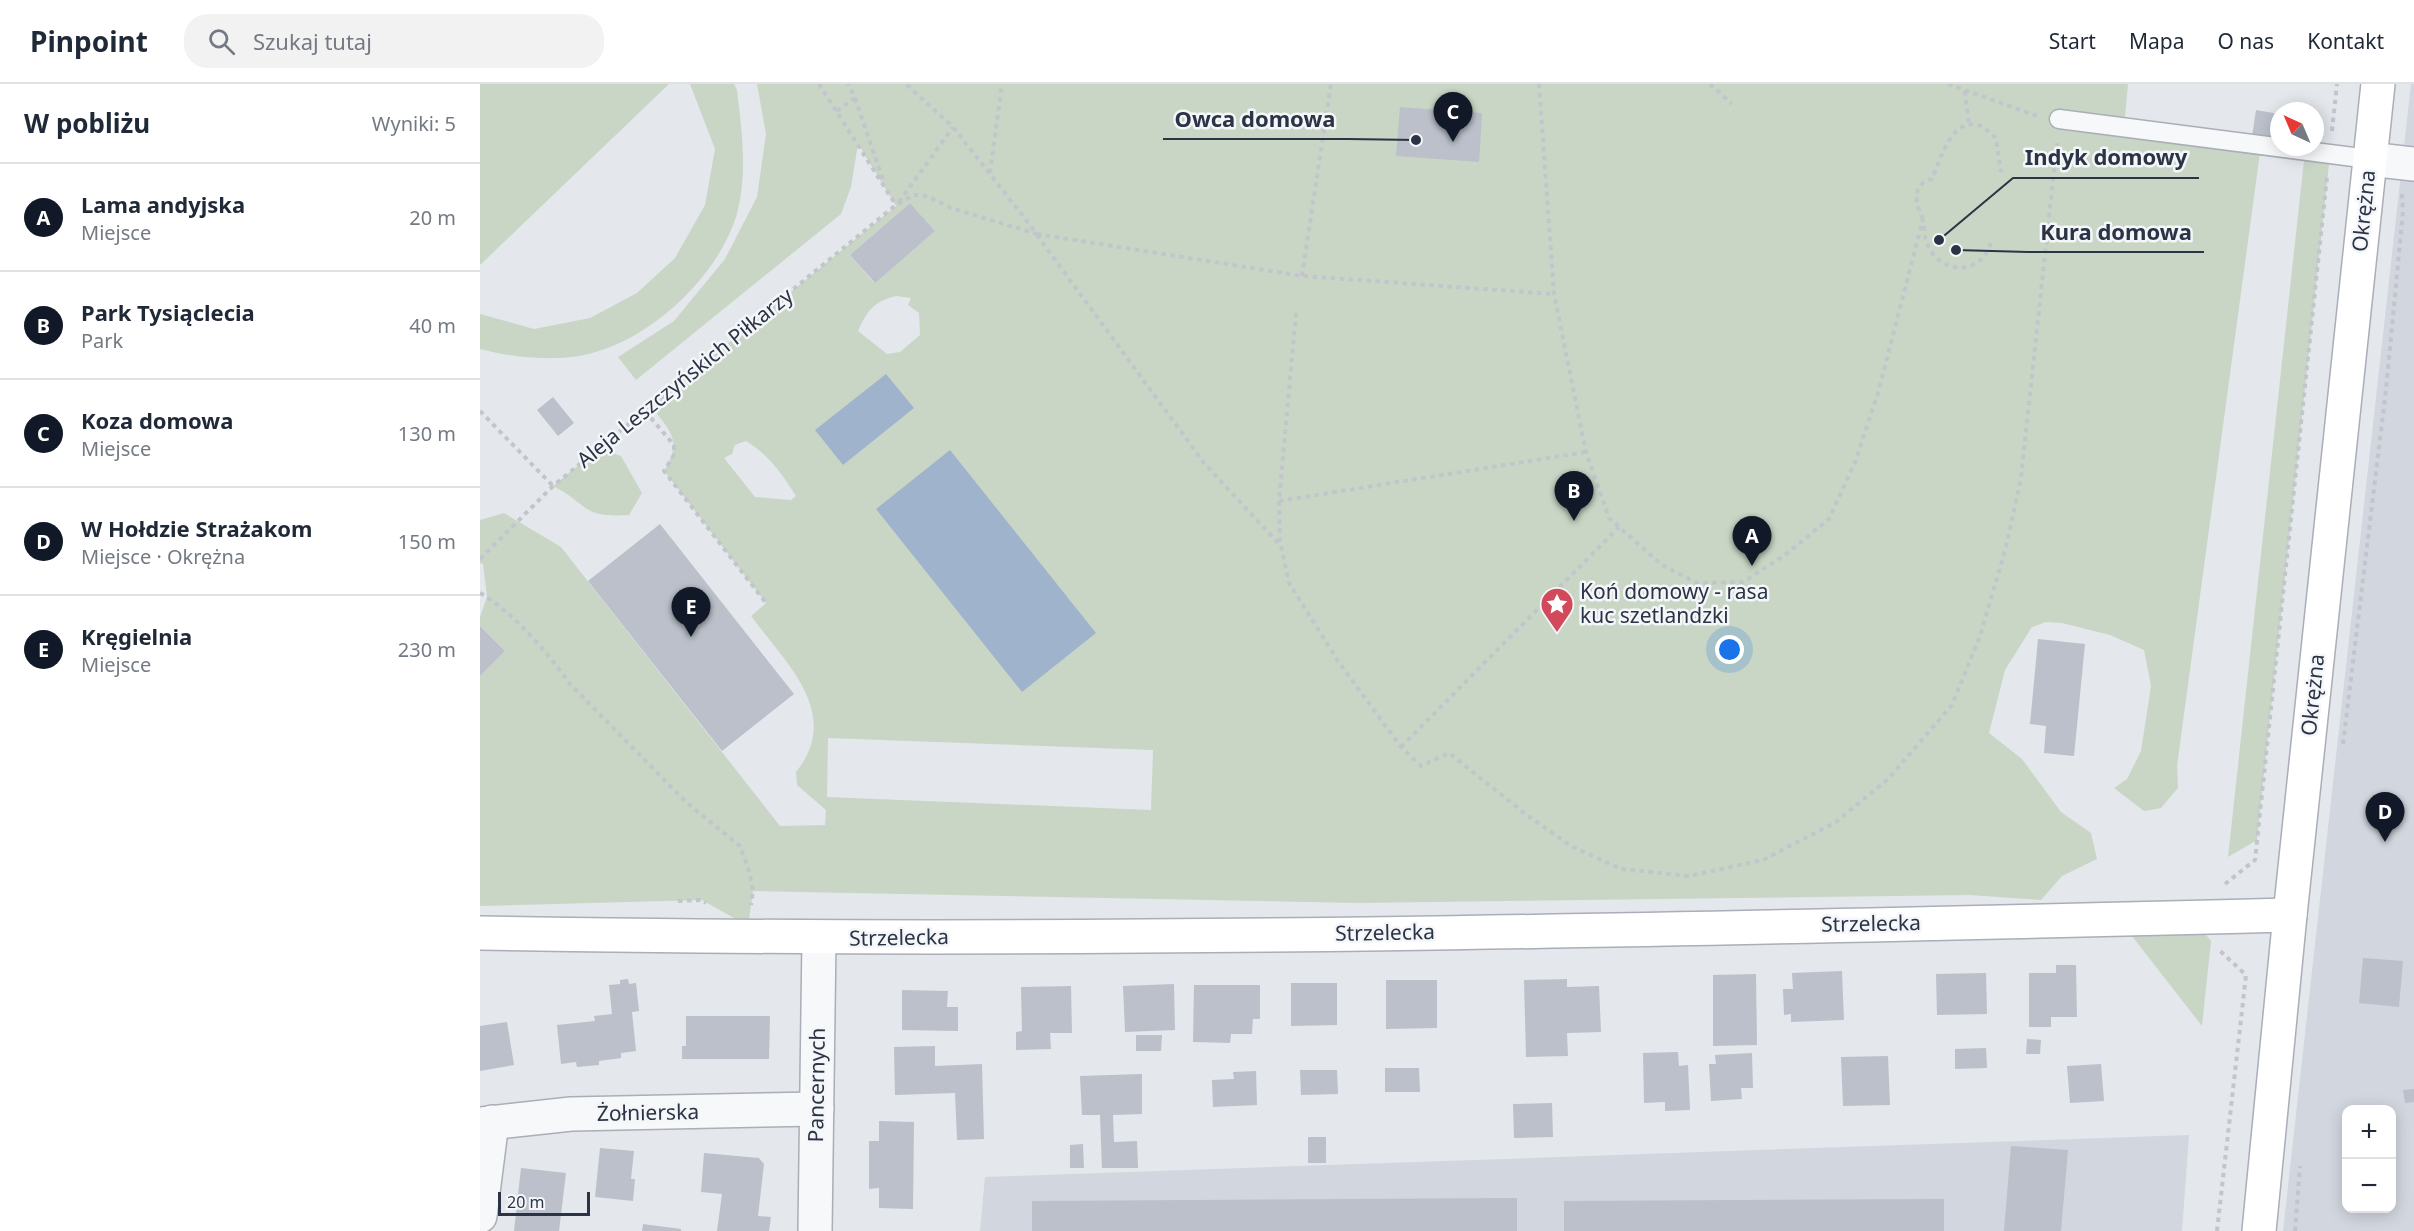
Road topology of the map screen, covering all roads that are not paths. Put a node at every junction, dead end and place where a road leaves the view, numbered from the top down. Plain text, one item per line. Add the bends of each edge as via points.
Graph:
1 (2378, 84) edge
2 (2059, 119) road end
3 (2394, 162) edge
4 (2290, 915) junction
5 (480, 933) edge
6 (819, 938) junction
7 (817, 1109) junction
8 (486, 1123) edge
9 (480, 1216) edge
10 (815, 1231) edge
11 (2259, 1231) edge

1 - 3 street, Okrężna
2 - 3 lane, Okrężna
3 - 4 street, Okrężna
4 - 6 street, Strzelecka via 1512,932
4 - 11 street, Okrężna
5 - 6 street, Strzelecka
6 - 7 street, Pancernych
7 - 8 street, Żołnierska via 571,1114
7 - 10 street, Pancernych
8 - 9 street

